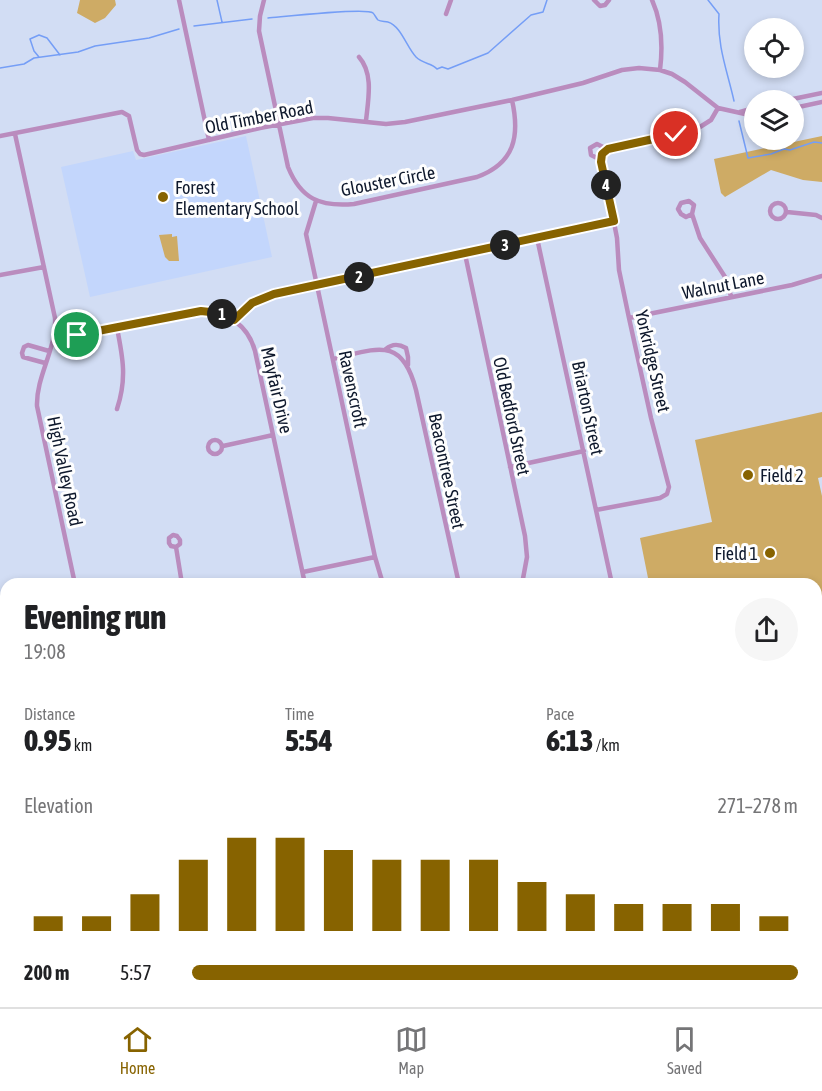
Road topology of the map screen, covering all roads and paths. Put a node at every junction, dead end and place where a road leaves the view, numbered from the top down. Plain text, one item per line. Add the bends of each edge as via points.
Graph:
1 (179, 0) edge
2 (264, 0) edge
3 (451, 0) edge
4 (594, 0) edge
5 (609, 0) edge
6 (652, 0) edge
7 (446, 14) dead end
8 (359, 57) dead end
9 (660, 70) junction
10 (822, 93) edge
11 (804, 97) edge
12 (512, 100) junction
13 (822, 102) edge
14 (804, 106) edge
15 (718, 108) junction
16 (744, 111) edge
17 (740, 112) junction
18 (744, 113) edge
19 (366, 121) junction
20 (278, 124) junction
21 (15, 134) junction
22 (0, 136) edge
23 (209, 140) junction
24 (608, 149) junction
25 (601, 160) junction
26 (316, 201) junction
27 (787, 212) dead end
28 (692, 214) dead end
29 (822, 218) edge
30 (614, 221) junction
31 (537, 238) junction
32 (465, 254) junction
33 (44, 267) junction
34 (0, 275) edge
35 (822, 276) edge
36 (317, 286) junction
37 (731, 297) junction
38 (629, 318) junction
39 (234, 320) junction
40 (117, 328) junction
41 (54, 334) junction
42 (386, 349) junction
43 (49, 351) junction
44 (333, 358) junction
45 (45, 363) junction
46 (408, 365) junction
47 (117, 408) dead end
48 (273, 435) junction
49 (223, 446) dead end
50 (584, 451) junction
51 (510, 467) junction
52 (596, 510) junction
53 (176, 547) dead end
54 (375, 557) junction
55 (303, 572) junction
56 (74, 578) edge
57 (181, 578) edge
58 (304, 578) edge
59 (380, 578) edge
60 (458, 578) edge
61 (523, 578) edge
62 (611, 578) edge

1 - 23 street
2 - 20 street, Glouster Circle via 259,31
3 - 7 street
4 - 5 street via 603,6
6 - 9 street via 663,48
8 - 19 street via 366,65 368,80
9 - 12 street, Old Timber Road via 622,70
9 - 15 street, Old Timber Road via 685,82
10 - 11 street
12 - 19 street, Old Timber Road via 405,122
12 - 26 street, Glouster Circle via 514,143 504,160 490,171 354,204 338,206
13 - 14 street
15 - 17 street
15 - 24 street, Yorkridge Street via 705,124 690,130
16 - 17 street
17 - 18 street
19 - 20 street, Old Timber Road via 328,117
20 - 23 street, Old Timber Road
20 - 26 street, Glouster Circle via 295,184
21 - 22 street, Old Timber Road
21 - 23 street, Old Timber Road via 122,112 129,116 140,154
21 - 33 street, High Valley Road
24 - 25 street
24 - 25 street, Yorkridge Street via 597,144 590,148 591,155
25 - 30 street, Yorkridge Street
26 - 36 street, Ravenscroft via 306,234
27 - 29 street
28 - 37 street via 707,251 727,279
30 - 31 street
30 - 38 street, Yorkridge Street
31 - 32 street
31 - 50 street, Briarton Street
32 - 36 street
32 - 51 street, Old Bedford Street
33 - 34 street
33 - 41 street, High Valley Road via 55,318
35 - 37 street, Walnut Lane
36 - 39 street via 260,299
36 - 44 street, Ravenscroft
37 - 38 street, Walnut Lane
38 - 52 street, Yorkridge Street via 669,487 660,498
39 - 40 street via 201,311
39 - 48 street, Mayfair Drive via 254,347
40 - 41 street via 87,334
40 - 47 street via 124,384
41 - 43 street, High Valley Road
42 - 44 street, Beacontree Street
42 - 46 street
42 - 46 street, Beacontree Street via 399,344 405,348
43 - 45 street, High Valley Road
43 - 45 street via 24,347 23,357
44 - 54 street, Ravenscroft
45 - 56 street, High Valley Road via 38,390 38,411
46 - 60 street, Beacontree Street
48 - 49 street
48 - 55 street, Mayfair Drive
50 - 51 street
50 - 52 street, Briarton Street
51 - 61 street, Old Bedford Street via 525,536
52 - 62 street, Briarton Street
53 - 57 street
54 - 55 street
54 - 59 street, Ravenscroft
55 - 58 street, Mayfair Drive

